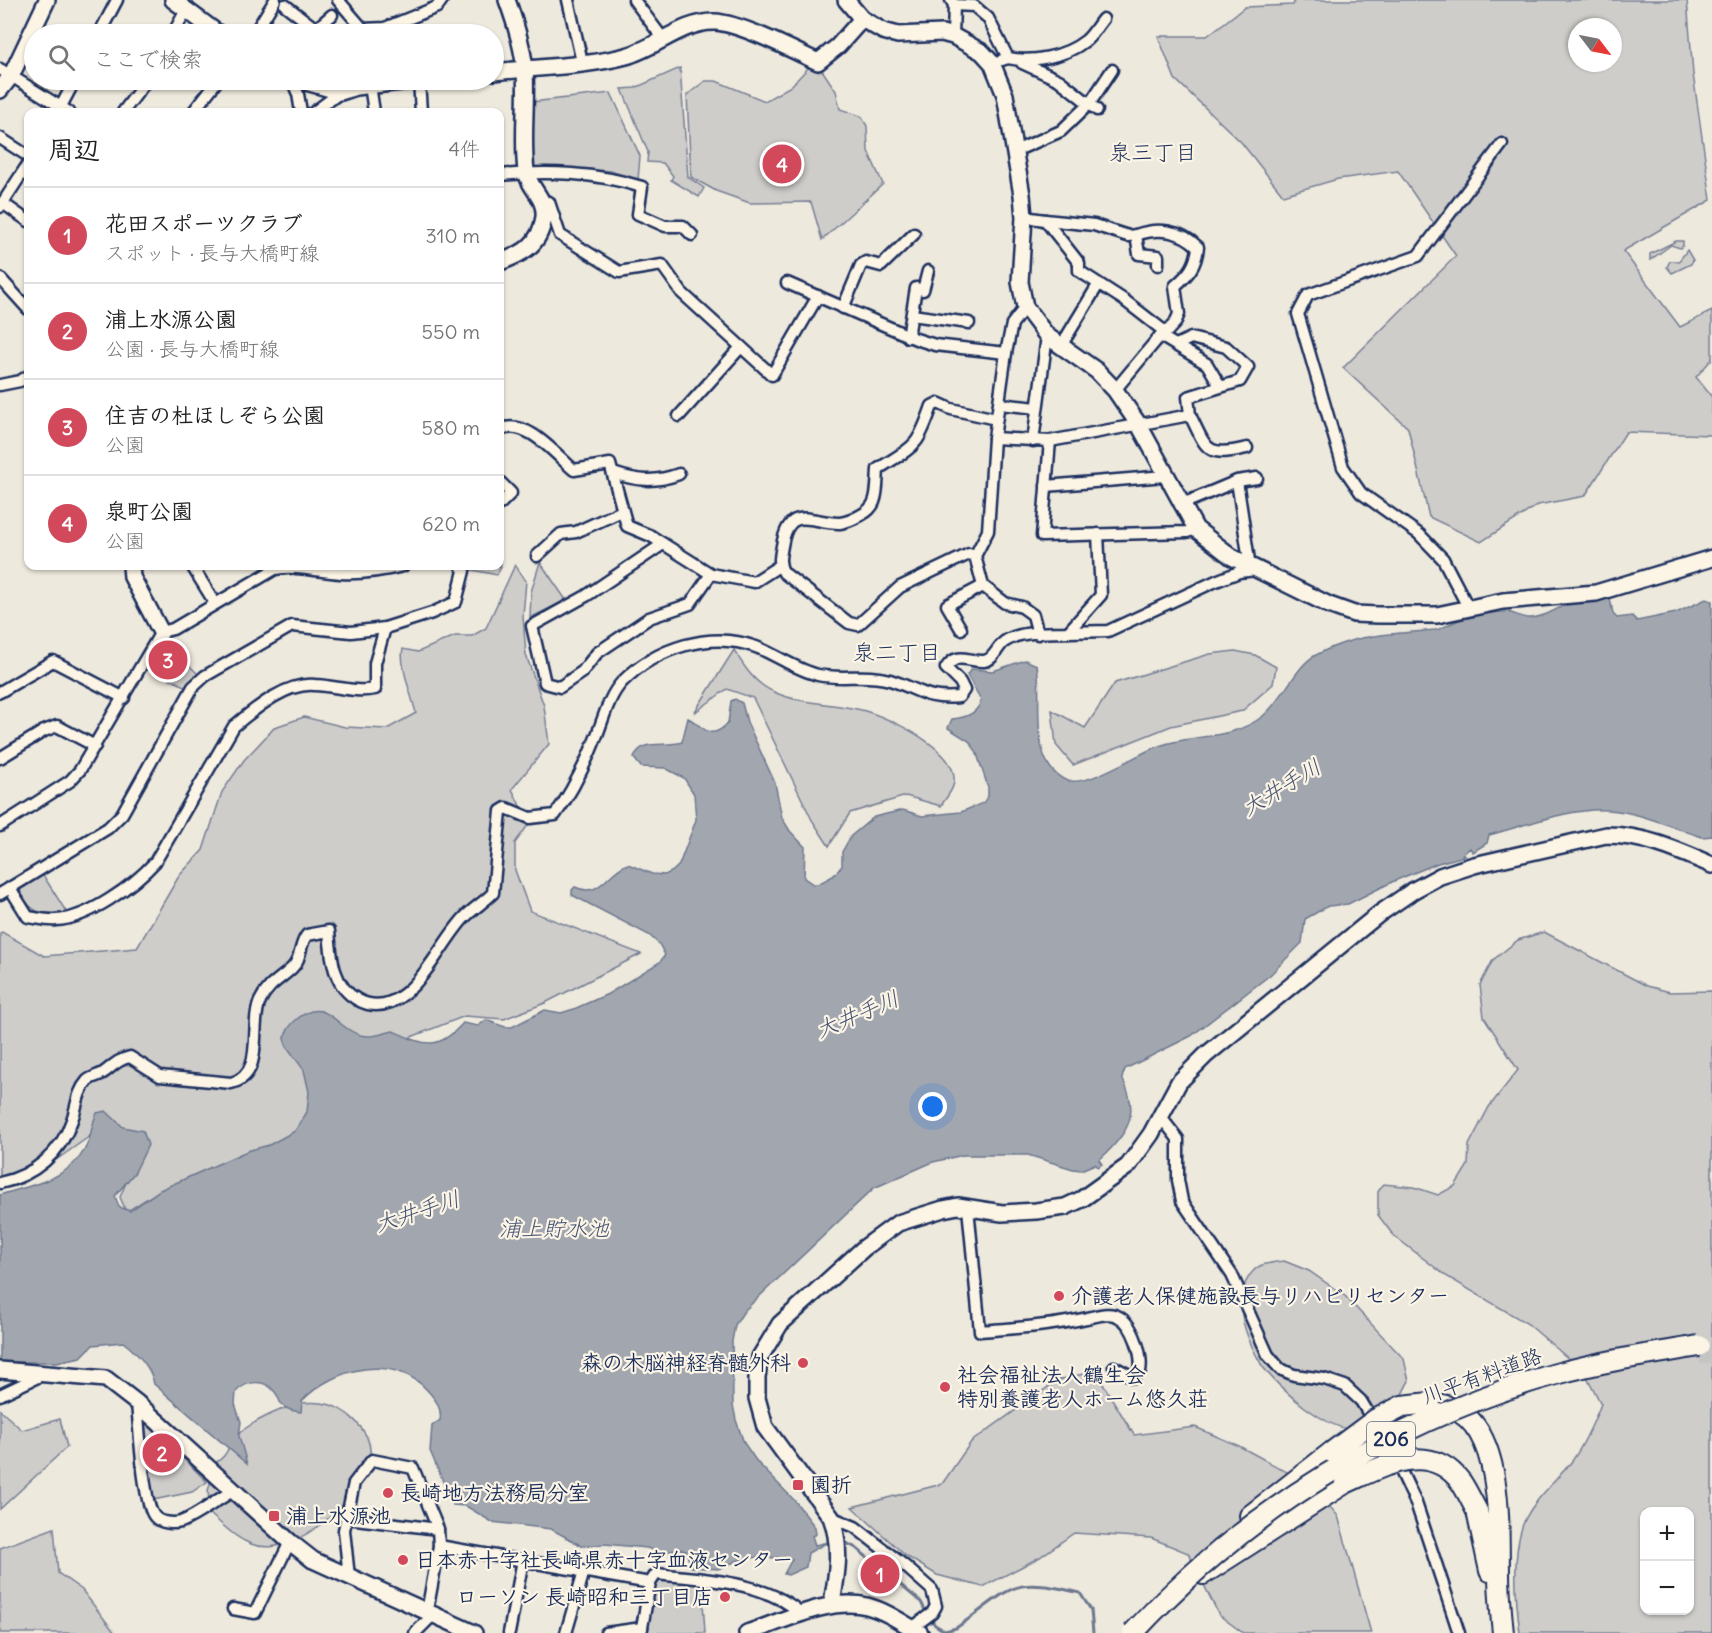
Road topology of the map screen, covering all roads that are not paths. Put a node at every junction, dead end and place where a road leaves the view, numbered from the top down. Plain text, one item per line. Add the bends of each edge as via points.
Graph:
1 (48, 0) edge
2 (117, 0) edge
3 (173, 0) edge
4 (338, 0) edge
5 (442, 0) edge
6 (507, 0) edge
7 (568, 0) edge
8 (634, 0) edge
9 (846, 0) edge
10 (280, 3) edge
11 (952, 3) edge
12 (186, 10) junction
13 (332, 15) dead end
14 (862, 19) junction
15 (1103, 19) dead end
16 (34, 24) edge
17 (104, 24) edge
18 (178, 24) edge
19 (205, 24) edge
20 (262, 24) edge
21 (309, 24) edge
22 (322, 24) edge
23 (359, 24) edge
24 (395, 24) edge
25 (953, 36) junction
26 (24, 40) edge
27 (664, 40) junction
28 (1011, 59) junction
29 (582, 62) junction
30 (992, 63) junction
31 (525, 69) junction
32 (1112, 70) dead end
33 (504, 71) edge
34 (5, 72) edge
35 (24, 84) edge
36 (0, 90) edge
37 (32, 90) edge
38 (71, 90) edge
39 (140, 90) edge
40 (210, 90) edge
41 (296, 90) edge
42 (334, 90) edge
43 (349, 90) edge
44 (371, 90) edge
45 (420, 90) edge
46 (341, 92) junction
47 (1094, 106) junction
48 (60, 108) edge
49 (64, 108) edge
50 (126, 108) edge
51 (196, 108) edge
52 (300, 108) edge
53 (319, 108) edge
54 (373, 108) edge
55 (421, 108) edge
56 (0, 138) edge
57 (1502, 144) dead end
58 (1015, 151) junction
59 (24, 153) edge
60 (24, 170) edge
61 (526, 173) junction
62 (504, 175) edge
63 (549, 202) dead end
64 (2, 206) edge
65 (1024, 217) junction
66 (24, 219) edge
67 (1045, 220) junction
68 (914, 234) dead end
69 (692, 235) dead end
70 (1136, 235) junction
71 (504, 261) edge
72 (1158, 265) dead end
73 (928, 270) dead end
74 (0, 278) edge
75 (788, 283) dead end
76 (1098, 285) junction
77 (818, 296) junction
78 (24, 305) edge
79 (1025, 307) junction
80 (843, 308) junction
81 (912, 315) junction
82 (969, 322) dead end
83 (1164, 332) junction
84 (1047, 336) junction
85 (908, 337) junction
86 (1176, 345) junction
87 (1060, 346) junction
88 (741, 347) junction
89 (1006, 353) junction
90 (24, 378) edge
91 (0, 384) edge
92 (1220, 386) junction
93 (1115, 390) junction
94 (999, 404) junction
95 (1037, 408) junction
96 (1190, 415) junction
97 (679, 416) dead end
98 (996, 419) junction
99 (1139, 425) junction
100 (504, 430) edge
101 (994, 438) junction
102 (1032, 441) junction
103 (1050, 441) junction
104 (1247, 448) dead end
105 (613, 473) junction
106 (679, 474) dead end
107 (1165, 476) junction
108 (1257, 478) dead end
109 (1237, 481) junction
110 (504, 486) edge
111 (1046, 486) junction
112 (504, 500) edge
113 (1180, 505) junction
114 (622, 512) junction
115 (1196, 529) junction
116 (1098, 534) junction
117 (663, 544) junction
118 (975, 555) junction
119 (537, 556) dead end
120 (1712, 558) edge
121 (779, 566) junction
122 (1253, 568) junction
123 (131, 570) edge
124 (194, 570) edge
125 (273, 570) edge
126 (319, 570) edge
127 (382, 570) edge
128 (464, 570) edge
129 (711, 574) junction
130 (983, 586) junction
131 (215, 603) junction
132 (1469, 609) junction
133 (385, 628) junction
134 (961, 629) dead end
135 (161, 632) junction
136 (1068, 632) junction
137 (1038, 634) junction
138 (0, 692) edge
139 (124, 698) junction
140 (95, 746) junction
141 (0, 758) edge
142 (0, 826) edge
143 (1712, 865) edge
144 (5, 891) edge
145 (1160, 1116) junction
146 (0, 1183) edge
147 (968, 1208) junction
148 (1699, 1350) tunnel mouth
149 (1114, 1367) dead end
150 (0, 1370) edge
151 (44, 1374) junction
152 (0, 1395) edge
153 (137, 1403) junction
154 (233, 1491) junction
155 (831, 1517) junction
156 (347, 1518) junction
157 (438, 1529) junction
158 (290, 1542) junction
159 (439, 1546) junction
160 (523, 1560) junction
161 (1203, 1570) junction
162 (584, 1571) junction
163 (349, 1577) junction
164 (650, 1583) junction
165 (832, 1603) junction
166 (233, 1609) dead end
167 (430, 1613) junction
168 (803, 1615) junction
169 (922, 1623) edge
170 (641, 1630) edge
171 (416, 1633) edge
172 (474, 1633) edge
173 (509, 1633) edge
174 (566, 1633) edge
175 (606, 1633) edge
176 (747, 1633) edge
177 (1133, 1633) edge
178 (1142, 1633) edge
179 (1459, 1633) edge
180 (1502, 1633) edge

1 - 16 street
2 - 17 street
3 - 12 street
4 - 23 street
5 - 24 street via 437,7
6 - 31 street
7 - 29 street
8 - 27 street
9 - 14 street
10 - 20 street
10 - 21 street
11 - 25 street
11 - 28 street via 974,6 988,18
12 - 18 street
12 - 19 street
13 - 22 street
14 - 25 street via 898,35
14 - 27 street via 818,62 719,22 688,27
15 - 28 street via 1084,42 1044,60
25 - 30 street via 982,52
26 - 34 street
27 - 29 street via 629,55
28 - 30 street
28 - 47 street via 1059,80
29 - 31 street
30 - 58 street via 1005,94
31 - 33 street
31 - 61 street
32 - 47 street
34 - 35 street
34 - 36 street
37 - 48 street
38 - 49 street
39 - 50 street
40 - 51 street
41 - 52 street
42 - 46 street
43 - 46 street
44 - 54 street
45 - 55 street
46 - 53 street
47 - 58 street via 1061,131
56 - 59 street
57 - 132 street via 1418,256 1308,296 1298,314 1343,467 1361,493 1419,534 1443,559
58 - 65 street
60 - 64 street
61 - 62 street
61 - 69 street via 586,173 642,187 638,214 666,226 683,226
61 - 71 street via 542,199 541,230 523,254
63 - 88 street via 560,235 619,272 662,265 682,293
64 - 66 street
65 - 67 street
65 - 79 street via 1020,282
67 - 70 street via 1094,225
67 - 76 street via 1079,263 1079,271
68 - 80 street via 881,266 866,262 861,265
70 - 72 street via 1139,254 1158,256
70 - 83 street via 1161,230 1188,238 1198,247 1196,262 1175,286 1179,314
73 - 81 street via 923,290 916,288
74 - 78 street
75 - 77 street
76 - 83 street
76 - 87 street
77 - 80 street
77 - 88 street via 771,375
79 - 84 street
79 - 89 street via 1012,324
80 - 85 street
81 - 82 street
81 - 85 street
83 - 86 street via 1162,337
83 - 93 street
84 - 87 street
84 - 95 street
85 - 89 street via 935,345
86 - 92 street via 1207,364
86 - 92 street via 1191,338 1226,347 1248,367 1240,381
87 - 93 street via 1097,371
88 - 97 street
89 - 94 street
90 - 91 street
92 - 96 street via 1188,397
93 - 99 street
94 - 95 street
94 - 98 street
95 - 102 street
96 - 99 street
96 - 104 street via 1204,446 1210,450 1229,452
98 - 101 street
98 - 121 street via 951,409 938,402 932,406 916,445 878,469 876,494 869,511 845,522 811,517 791,524 785,532
99 - 103 street
99 - 107 street
100 - 105 street via 527,431 574,471 610,464
101 - 102 street
101 - 118 street via 988,531
102 - 103 street
103 - 111 street
105 - 106 street via 637,481 661,481
105 - 114 street
107 - 111 street
107 - 113 street
108 - 109 street
109 - 113 street
109 - 122 street
110 - 112 street via 511,493
111 - 116 street via 1042,536
113 - 115 street
114 - 117 street via 627,526
114 - 119 street via 576,532 561,534
115 - 116 street
115 - 122 street via 1221,550
116 - 136 street via 1101,595
117 - 129 street
117 - 129 street via 586,596 532,626 545,683 560,687 582,672 597,653 649,618 690,604
118 - 121 street via 969,554 900,587 858,625 849,623
118 - 130 street
120 - 132 street via 1596,593 1503,600
121 - 129 street via 754,582
122 - 132 street via 1354,614 1437,615
122 - 136 street via 1216,580 1108,631
123 - 135 street
124 - 131 street
125 - 131 street
126 - 127 street
128 - 133 street via 456,602
130 - 134 street via 947,605
130 - 137 street via 1005,603 1034,615
131 - 135 street via 173,629
133 - 144 street via 351,632 292,626 205,676 193,687 122,814 108,828
133 - 144 street via 375,663 375,689 363,692 313,684 294,686 234,726 155,862 143,875 74,917 56,920 28,917
135 - 139 street
136 - 137 street
137 - 146 street via 1004,642 984,661 962,657 950,661 946,668 964,690 959,697 939,699 872,676 817,675 735,641 687,644 671,650 621,683 570,794 555,815 530,818 506,808 501,811 493,892 465,917 423,977 400,998 381,1006 347,994 337,979 329,931 307,935 293,968 283,973 260,1002 254,1056 246,1076 231,1083 160,1076 130,1058 118,1060 88,1080 54,1153 15,1180
138 - 139 street via 53,661
139 - 140 street
140 - 141 street via 57,726
140 - 142 street via 70,781
143 - 145 street via 1652,841 1606,835 1440,876 1379,914 1206,1054 1179,1082
145 - 147 street via 1128,1166 1082,1199 1065,1207 1002,1214
145 - 179 street via 1178,1140 1182,1200 1232,1275 1268,1355 1280,1369 1294,1375 1345,1386 1361,1401 1393,1454 1416,1503
147 - 149 street via 981,1330 1048,1326 1106,1314 1119,1316 1128,1324 1142,1361 1140,1371 1133,1377
147 - 155 street via 944,1209 898,1223 864,1248 780,1324 760,1357 757,1398 765,1427
148 - 161 highway, 川平有料道路 / 206 via 1558,1381 1434,1426 1326,1483
150 - 151 street
151 - 152 street
151 - 153 street via 106,1379
153 - 154 street
153 - 154 street via 146,1486 154,1517 179,1523
154 - 158 street
155 - 165 street via 837,1541
155 - 169 street via 855,1527 932,1590 936,1606
156 - 157 street
156 - 157 street via 354,1483 372,1460 413,1468
156 - 163 street via 344,1530
157 - 159 street
158 - 163 street via 313,1560
158 - 166 street via 255,1613
159 - 160 street
159 - 167 street
160 - 162 street
160 - 173 street
161 - 177 highway, 川平有料道路 / 206, bridge
161 - 178 highway, 川平有料道路 / 206
161 - 180 highway, bridge via 1345,1483 1399,1459 1422,1459 1442,1466 1460,1481 1477,1511
161 - 180 highway, bridge via 1235,1527 1375,1420 1402,1406 1448,1406 1464,1416 1486,1445 1492,1466 1498,1515
162 - 164 street
162 - 174 street
163 - 167 street
164 - 168 street via 656,1574 748,1587 794,1606
164 - 170 street
165 - 168 street
165 - 169 street via 867,1606
167 - 171 street
167 - 172 street
168 - 176 street
170 - 175 street

